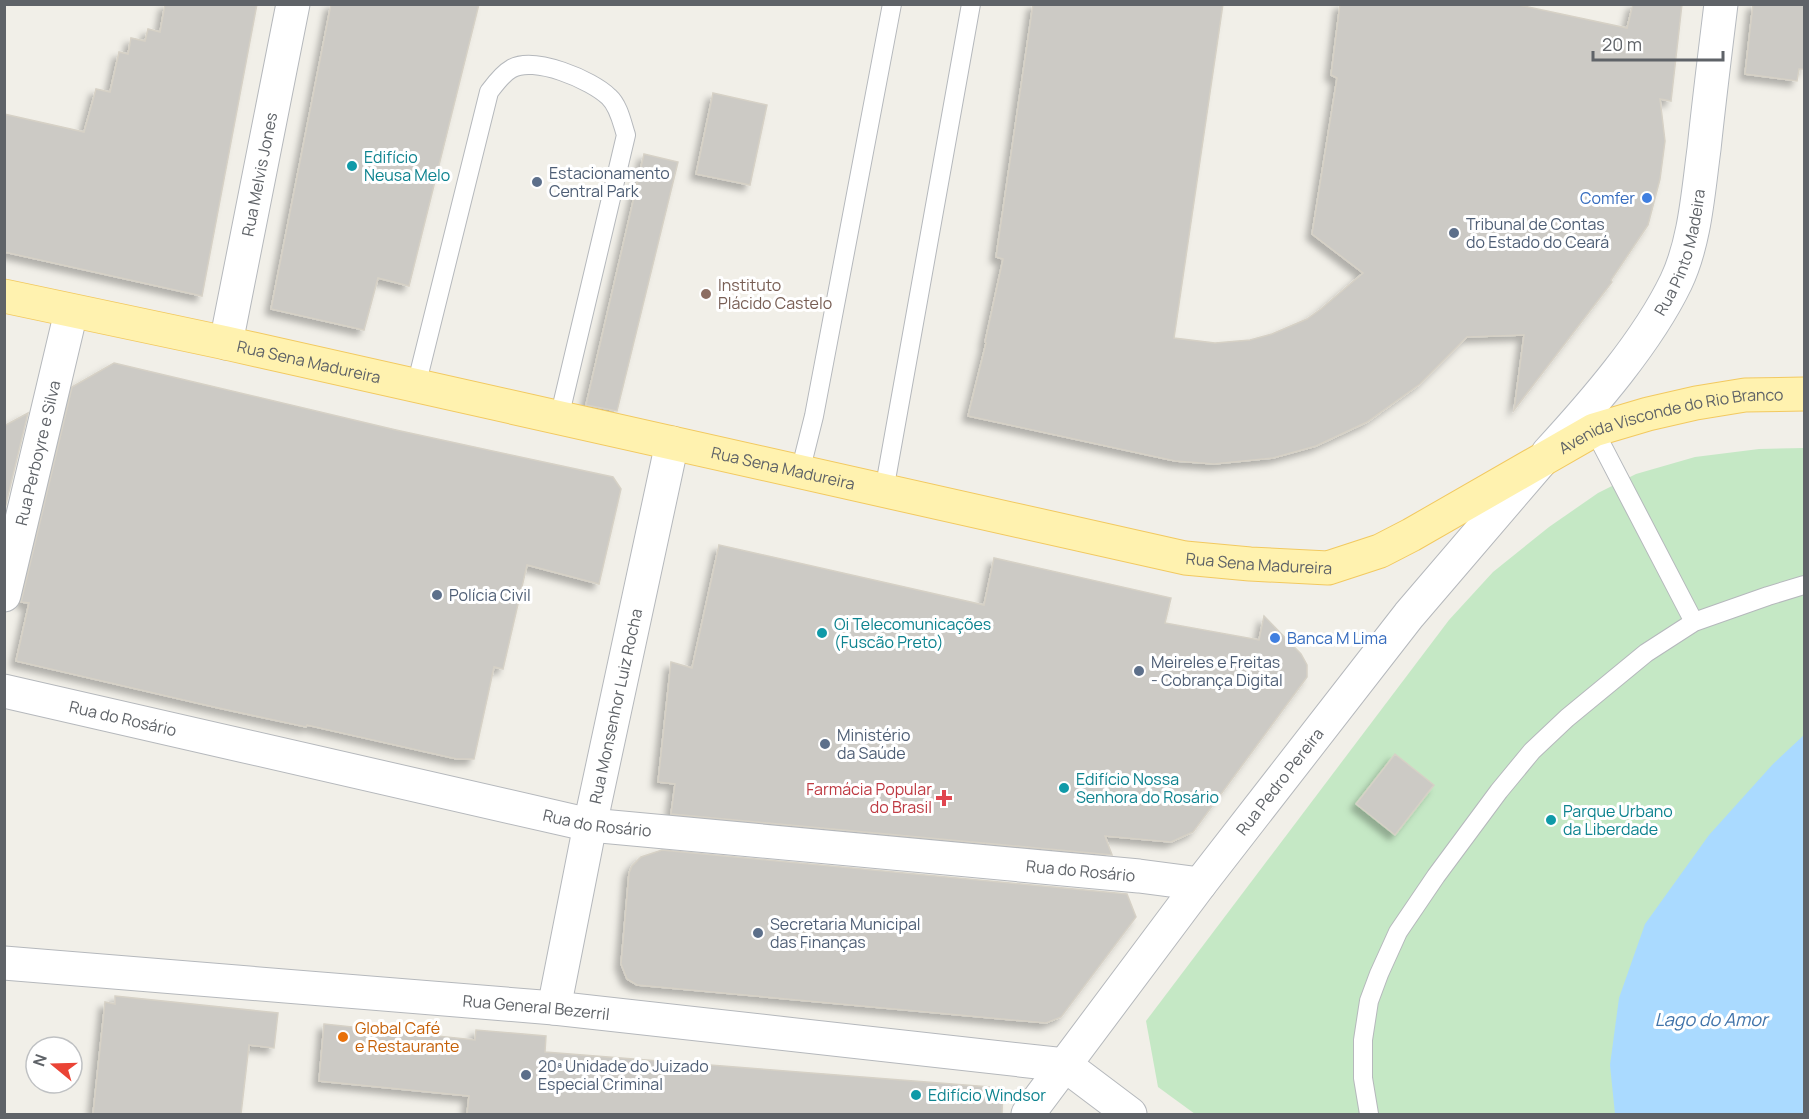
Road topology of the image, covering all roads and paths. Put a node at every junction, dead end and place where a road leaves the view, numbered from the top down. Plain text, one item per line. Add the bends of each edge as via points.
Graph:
1 (293, 4) edge
2 (892, 4) edge
3 (971, 4) edge
4 (1721, 4) edge
5 (4, 296) edge
6 (71, 312) junction
7 (226, 343) junction
8 (416, 386) junction
9 (1804, 394) edge
10 (559, 418) junction
11 (1594, 430) junction
12 (672, 443) junction
13 (1543, 459) junction
14 (800, 472) junction
15 (884, 491) junction
16 (1804, 585) edge
17 (4, 595) edge
18 (1694, 622) junction
19 (4, 691) edge
20 (590, 825) junction
21 (1200, 884) junction
22 (4, 963) edge
23 (554, 1008) junction
24 (1065, 1065) junction
25 (1028, 1114) edge
26 (1130, 1114) edge
27 (1369, 1114) edge

1 - 7 street, Rua Melvis Jones
2 - 14 lane
3 - 15 lane
4 - 13 street, Rua Pinto Madeira via 1700,180 1690,240 1676,282 1649,328 1591,406
5 - 6 main road, Rua Sena Madureira
6 - 7 main road, Rua Sena Madureira
6 - 17 street, Rua Perboyre e Silva
7 - 8 main road, Rua Sena Madureira
8 - 10 main road, Rua Sena Madureira
8 - 10 lane via 489,92 512,68 554,68 610,97 626,135
9 - 11 main road, Avenida Visconde do Rio Branco via 1745,395 1696,403
10 - 12 main road, Rua Sena Madureira
11 - 13 main road, Avenida Visconde do Rio Branco
11 - 18 lane
12 - 14 main road, Rua Sena Madureira
12 - 20 street, Rua Monsenhor Luiz Rocha
13 - 15 main road, Rua Sena Madureira via 1380,551 1328,568 1185,558
13 - 21 street, Rua Pedro Pereira via 1409,615
14 - 15 main road, Rua Sena Madureira
16 - 18 lane
18 - 27 lane via 1646,653 1532,751 1398,932 1369,1001 1364,1030 1363,1078
19 - 20 street, Rua do Rosário
20 - 21 street, Rua do Rosário
20 - 23 street, Rua Monsenhor Luiz Rocha
21 - 24 street, Rua Pedro Pereira
22 - 23 street, Rua General Bezerril
23 - 24 street, Rua General Bezerril
24 - 25 street, Rua Pedro Pereira
24 - 26 street

